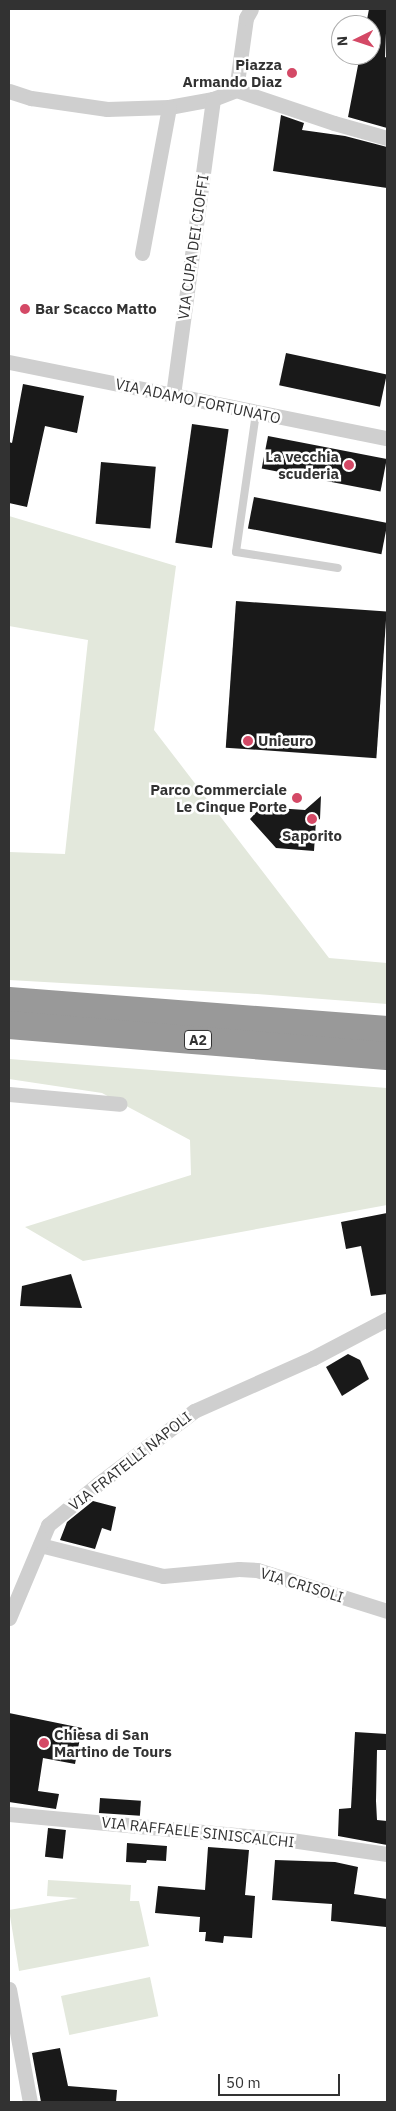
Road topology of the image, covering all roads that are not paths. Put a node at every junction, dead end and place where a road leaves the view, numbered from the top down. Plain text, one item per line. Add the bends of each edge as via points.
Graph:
1 (251, 9) edge
2 (236, 90) junction
3 (9, 91) edge
4 (213, 99) junction
5 (169, 107) junction
6 (387, 138) edge
7 (142, 253) dead end
8 (9, 362) edge
9 (173, 395) junction
10 (256, 413) junction
11 (387, 438) edge
12 (338, 568) dead end
13 (9, 1001) edge
14 (9, 1025) edge
15 (387, 1030) edge
16 (387, 1056) edge
17 (9, 1094) edge
18 (120, 1104) dead end
19 (387, 1319) edge
20 (40, 1544) junction
21 (387, 1612) edge
22 (9, 1618) edge
23 (9, 1814) edge
24 (387, 1854) edge
25 (9, 1990) edge
26 (30, 2102) edge

1 - 2 street via 246,18
2 - 4 street
2 - 6 street via 334,124
3 - 5 street via 31,98 107,109
4 - 5 street
4 - 9 street, VIA CUPA DEI CIOFFI
5 - 7 street
8 - 9 street, VIA ADAMO FORTUNATO
9 - 10 street, VIA ADAMO FORTUNATO
10 - 11 street, VIA ADAMO FORTUNATO
10 - 12 lane via 236,552
13 - 15 highway, A2
14 - 16 highway, A2
17 - 18 street
19 - 20 street, VIA FRATELLI NAPOLI via 313,1358 194,1411 48,1526
20 - 21 street, VIA CRISOLI via 163,1576 257,1570
20 - 22 street, VIA FRATELLI NAPOLI
23 - 24 street, VIA RAFFAELE SINISCALCHI via 292,1840
25 - 26 street

